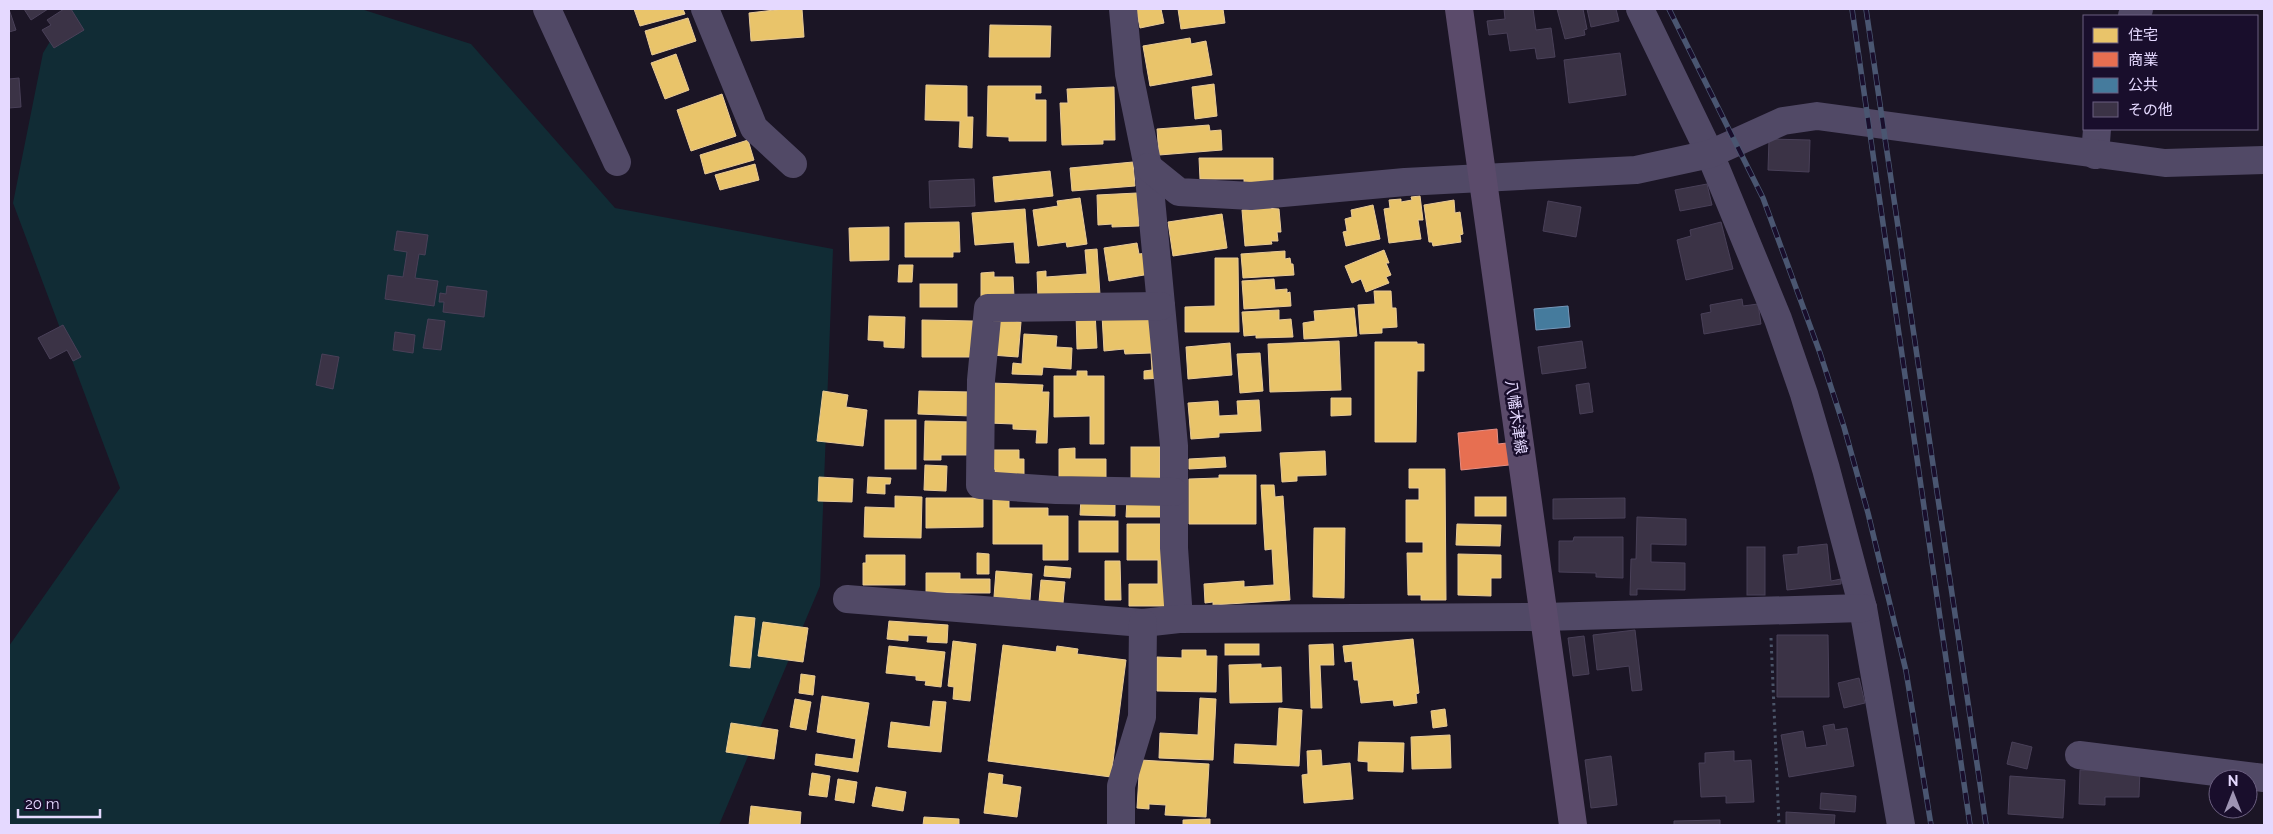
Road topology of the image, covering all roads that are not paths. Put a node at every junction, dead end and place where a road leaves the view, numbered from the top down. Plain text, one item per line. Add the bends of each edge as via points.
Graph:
1 (547, 9) edge
2 (705, 9) edge
3 (1123, 9) edge
4 (1459, 9) edge
5 (1640, 9) edge
6 (2096, 142) edge
7 (1710, 154) junction
8 (2264, 160) edge
9 (617, 162) dead end
10 (793, 164) dead end
11 (1148, 167) junction
12 (1483, 180) junction
13 (1161, 306) junction
14 (1174, 492) junction
15 (847, 599) dead end
16 (1863, 608) junction
17 (1544, 617) junction
18 (1179, 619) junction
19 (1143, 624) junction
20 (2079, 755) dead end
21 (2264, 778) edge
22 (1121, 825) edge
23 (1573, 825) edge
24 (1901, 825) edge

1 - 9 street
2 - 10 street via 754,128
3 - 11 street via 1129,74
4 - 12 main road, 八幡木津線
5 - 7 street
6 - 7 street via 1817,116 1783,121
6 - 8 street via 2166,164
7 - 12 street via 1636,170
7 - 16 street via 1778,319 1804,394
11 - 12 street via 1179,192 1251,196 1337,187
11 - 13 street
12 - 17 main road, 八幡木津線
13 - 14 street via 1174,446
13 - 14 street via 988,308 981,380 980,485
14 - 18 street
15 - 19 street
16 - 17 street
16 - 24 street
17 - 18 street
17 - 23 main road, 八幡木津線
18 - 19 street
19 - 22 street via 1142,717 1122,786
20 - 21 street

